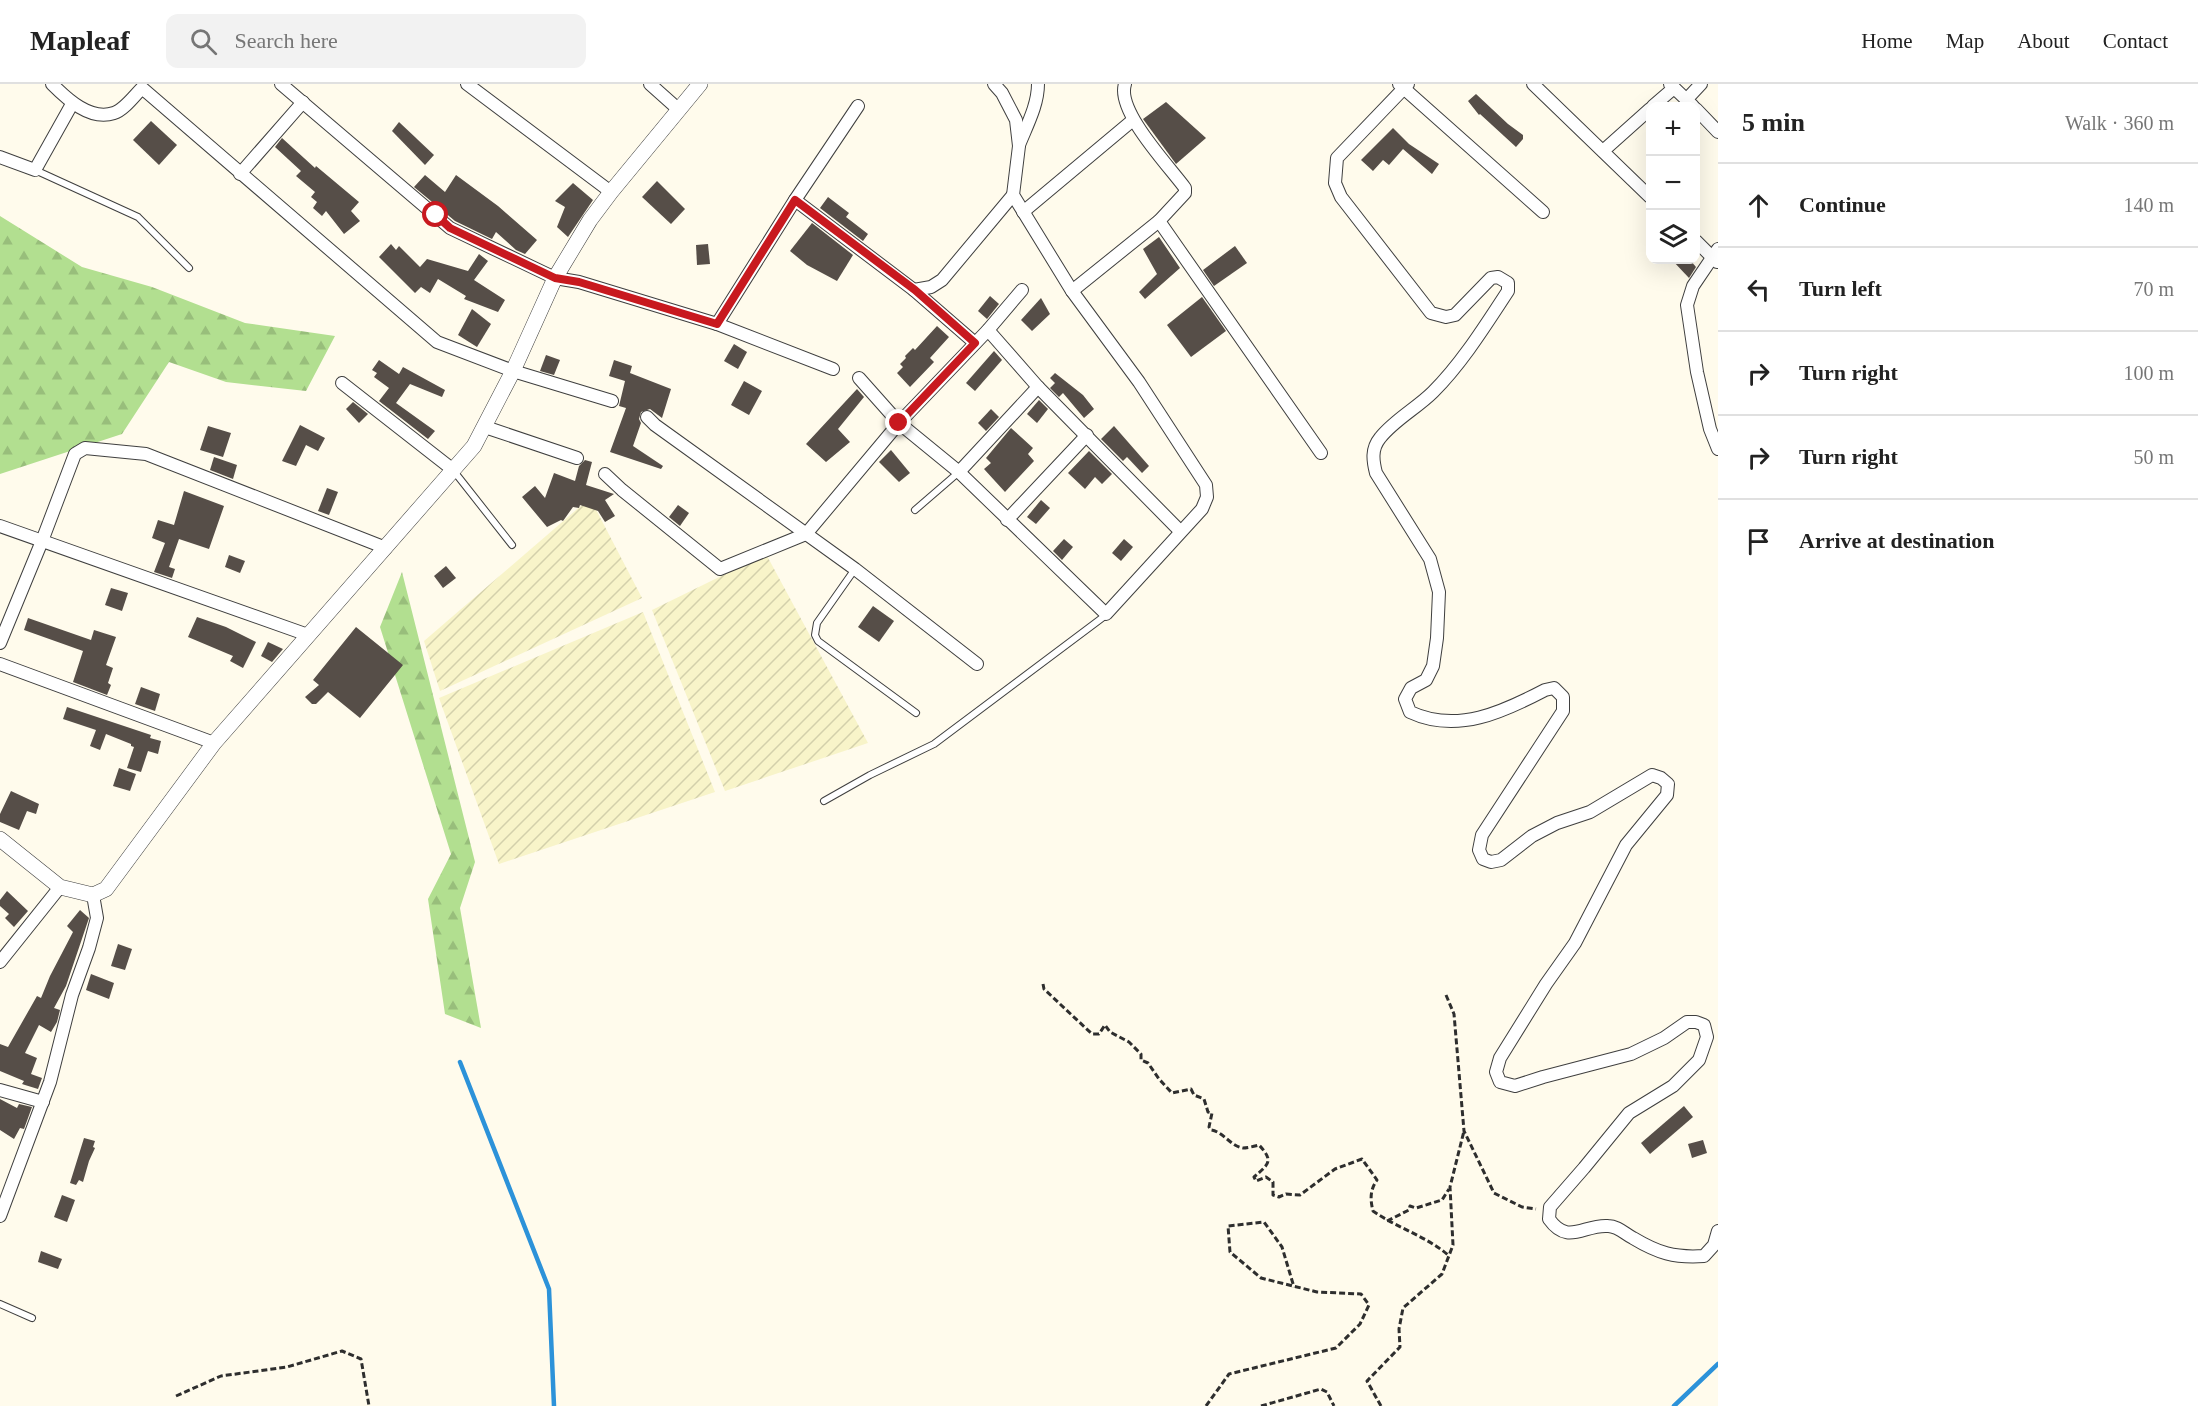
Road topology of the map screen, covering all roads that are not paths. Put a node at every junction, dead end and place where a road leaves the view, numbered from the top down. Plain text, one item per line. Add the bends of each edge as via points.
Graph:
1 (52, 84) edge
2 (281, 84) edge
3 (467, 84) edge
4 (650, 84) edge
5 (700, 84) edge
6 (994, 84) edge
7 (1038, 84) edge
8 (1125, 84) edge
9 (1533, 84) edge
10 (1701, 84) edge
11 (144, 85) edge
12 (1403, 85) edge
13 (1672, 86) edge
14 (303, 102) junction
15 (1657, 102) edge
16 (1689, 102) edge
17 (1693, 102) edge
18 (72, 104) junction
19 (858, 106) dead end
20 (678, 109) junction
21 (1646, 113) edge
22 (1700, 113) edge
23 (1133, 120) junction
24 (1718, 132) edge
25 (1019, 146) junction
26 (1603, 151) junction
27 (0, 157) edge
28 (35, 170) junction
29 (240, 174) junction
30 (610, 192) junction
31 (1646, 193) edge
32 (1012, 195) junction
33 (795, 200) junction
34 (1023, 212) junction
35 (1543, 212) dead end
36 (1159, 221) junction
37 (1700, 245) edge
38 (1716, 256) edge
39 (189, 268) dead end
40 (555, 278) junction
41 (915, 290) junction
42 (1022, 290) dead end
43 (1072, 291) junction
44 (717, 324) junction
45 (988, 330) junction
46 (975, 343) junction
47 (833, 369) dead end
48 (513, 371) junction
49 (859, 378) dead end
50 (342, 383) dead end
51 (1038, 387) junction
52 (612, 400) dead end
53 (647, 417) dead end
54 (899, 423) junction
55 (485, 427) junction
56 (1087, 435) junction
57 (1718, 449) edge
58 (1321, 453) dead end
59 (577, 458) dead end
60 (452, 469) junction
61 (959, 472) junction
62 (605, 474) dead end
63 (915, 510) dead end
64 (1008, 520) junction
65 (0, 526) edge
66 (1180, 531) junction
67 (806, 534) junction
68 (42, 541) junction
69 (512, 545) dead end
70 (386, 548) junction
71 (855, 569) junction
72 (1106, 614) junction
73 (308, 635) junction
74 (0, 643) edge
75 (0, 664) edge
76 (977, 664) dead end
77 (916, 712) dead end
78 (214, 742) junction
79 (824, 801) dead end
80 (0, 839) edge
81 (60, 887) junction
82 (93, 895) junction
83 (0, 962) edge
84 (0, 1090) edge
85 (43, 1102) junction
86 (0, 1216) edge
87 (1718, 1231) edge
88 (0, 1304) edge
89 (32, 1318) dead end

1 - 18 street
2 - 14 street
3 - 30 street
4 - 20 street
5 - 20 street
6 - 25 street via 1016,120
7 - 25 street via 1034,110
8 - 23 street via 1125,100
9 - 26 street
10 - 17 street
11 - 18 street via 116,113 103,114
11 - 29 street
12 - 35 street
12 - 87 street via 1337,158 1335,183 1341,197 1431,313 1455,315 1491,278 1508,283 1508,291 1477,338 1434,392 1380,438 1374,449 1376,473 1430,559 1439,592 1433,666 1426,680 1411,688 1405,699 1410,712 1424,719 1452,721 1487,717 1554,688 1563,697 1563,711 1482,835 1479,850 1483,859 1491,862 1501,860 1532,836 1590,812 1652,775 1668,784 1667,795 1626,845 1575,943 1500,1058 1496,1072 1500,1082 1515,1086 1631,1054 1687,1022 1704,1025 1707,1037 1698,1060 1673,1086 1629,1113 1550,1207 1549,1220 1565,1233 1607,1225 1659,1253 1683,1257 1704,1256 1714,1245
13 - 15 street
13 - 16 street
14 - 29 street
14 - 40 street via 450,228
18 - 28 street
19 - 33 street
20 - 30 street
21 - 26 street
22 - 24 street
23 - 34 street
23 - 36 street via 1185,188 1182,199
25 - 32 street
26 - 31 street
27 - 28 street
28 - 39 lane via 138,217
29 - 48 street via 437,342
30 - 40 street
32 - 34 street
32 - 41 street via 942,280
33 - 41 street
33 - 44 street
34 - 43 street
36 - 43 street
36 - 58 street
37 - 38 street
38 - 57 street via 1693,286 1687,305 1697,372
40 - 44 street
40 - 48 street
41 - 46 street
42 - 45 street
43 - 66 street via 1139,382 1206,485 1207,497 1202,508
44 - 47 street
45 - 46 street
45 - 51 street
46 - 54 street
48 - 52 street
48 - 55 street
49 - 54 street
50 - 60 street
51 - 56 street
51 - 61 street
53 - 67 street
54 - 61 street
54 - 67 street
55 - 59 street
55 - 60 street via 474,446
56 - 64 street
56 - 66 street
60 - 69 lane
60 - 70 street
61 - 63 lane
61 - 64 street
62 - 67 street via 720,569
64 - 72 street
65 - 68 street
66 - 72 street
67 - 71 street
68 - 70 street via 75,454 85,448 146,454
68 - 73 street
68 - 74 street
70 - 73 street
71 - 76 street
71 - 77 lane via 817,623 815,635
72 - 79 lane via 934,744
73 - 78 street
75 - 78 street
78 - 82 street via 106,889
80 - 81 street
81 - 82 street
81 - 83 street
82 - 85 street via 97,918
84 - 85 street
85 - 86 street
88 - 89 lane

